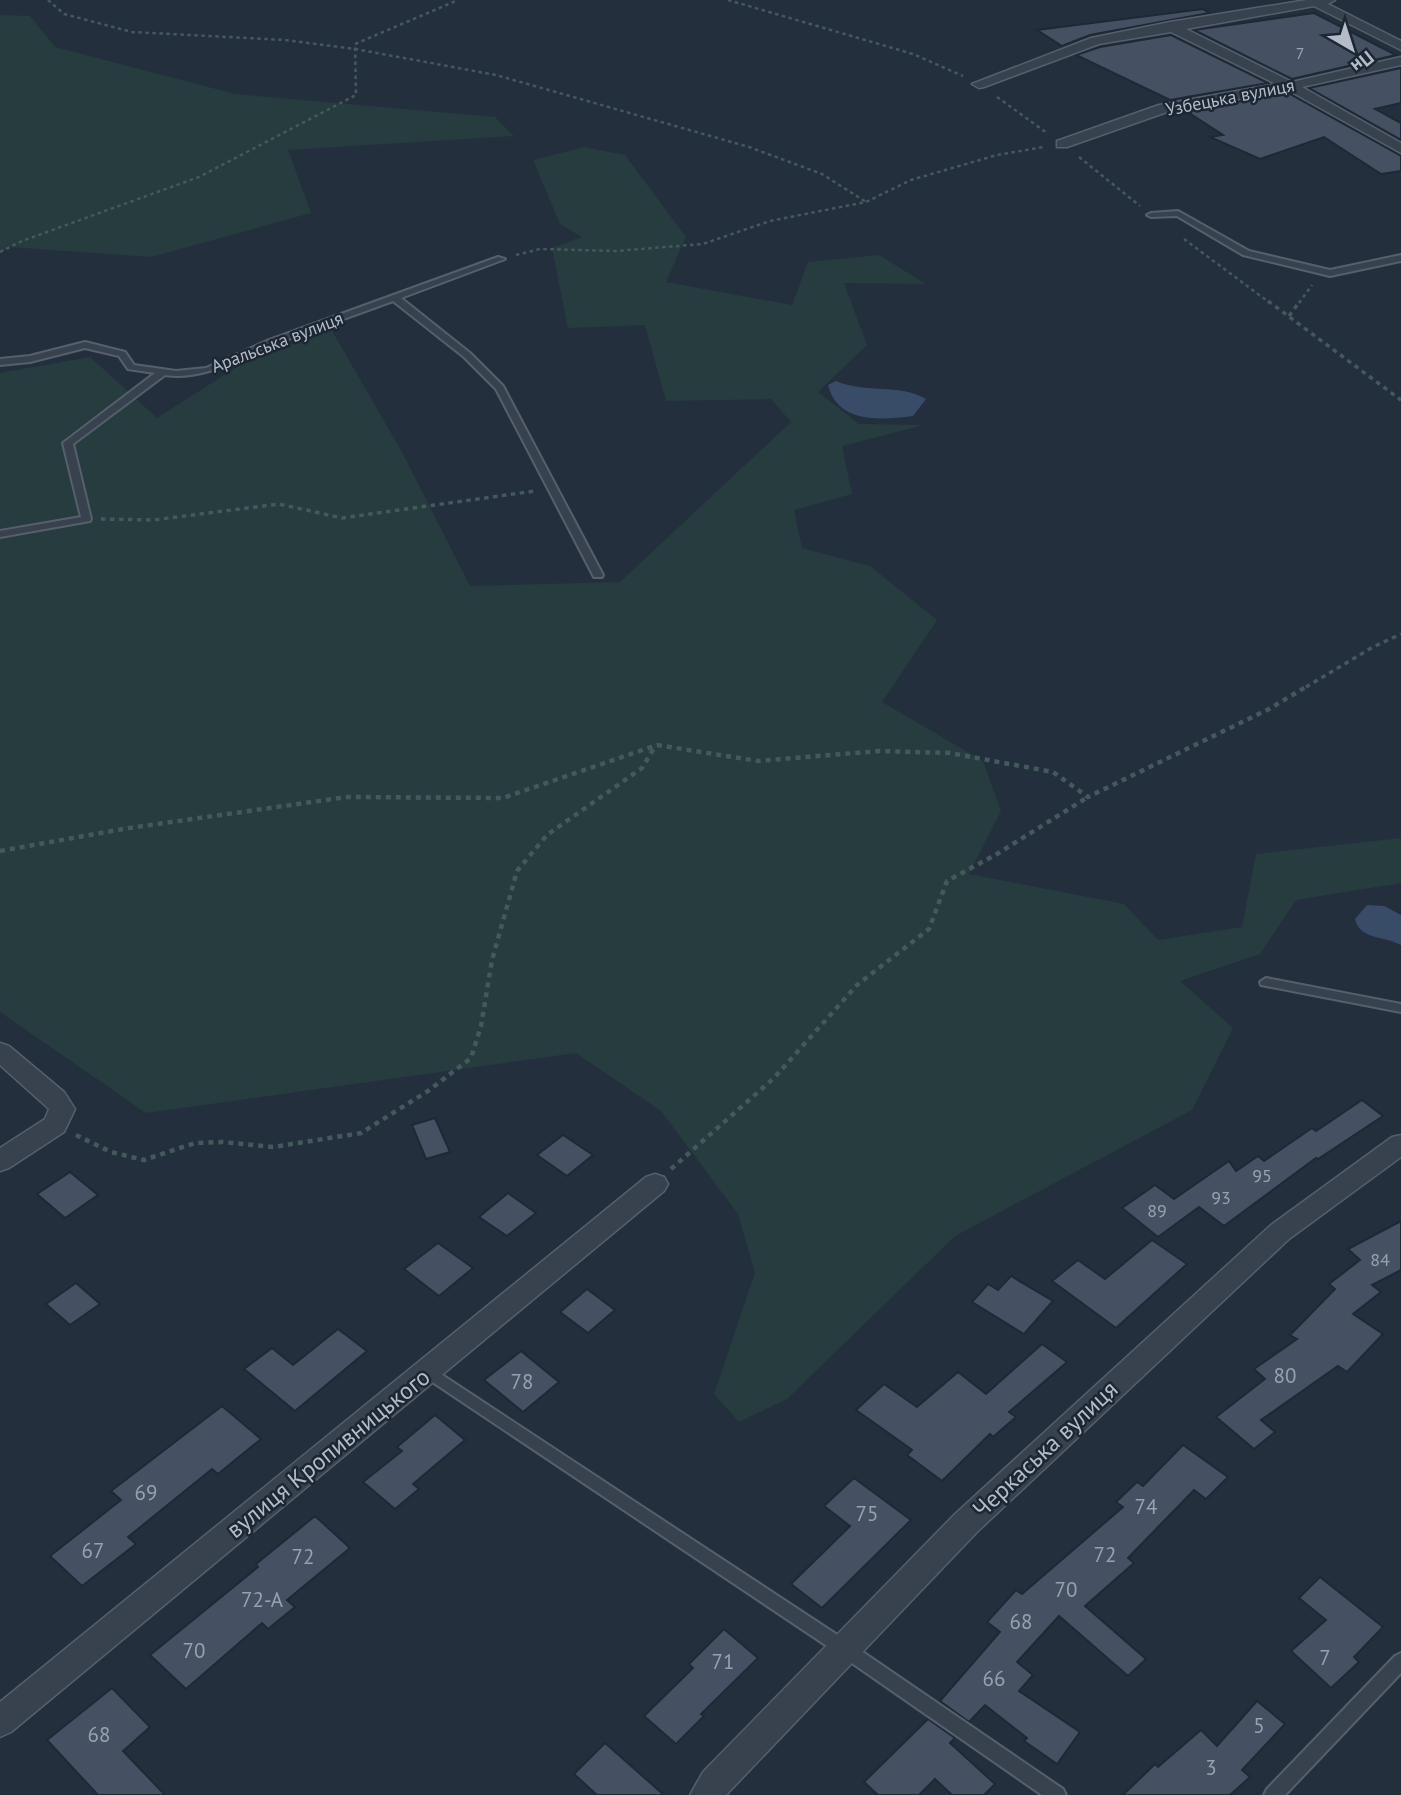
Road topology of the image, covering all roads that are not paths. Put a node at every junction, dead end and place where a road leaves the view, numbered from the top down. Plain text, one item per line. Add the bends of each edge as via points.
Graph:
1 (1322, 1) edge
2 (1170, 26) junction
3 (1401, 46) edge
4 (1401, 61) edge
5 (979, 84) road end
6 (1290, 86) junction
7 (1062, 144) road end
8 (1401, 149) edge
9 (1151, 215) dead end
10 (1401, 258) edge
11 (501, 259) road end
12 (395, 298) junction
13 (0, 362) edge
14 (163, 372) junction
15 (0, 534) edge
16 (598, 575) dead end
17 (1266, 982) dead end
18 (1401, 1008) edge
19 (0, 1052) edge
20 (1401, 1144) edge
21 (0, 1161) edge
22 (655, 1184) road end
23 (427, 1371) junction
24 (845, 1649) junction
25 (1401, 1661) edge
26 (0, 1722) edge
27 (715, 1791) edge
28 (1057, 1795) edge
29 (1273, 1795) edge

1 - 2 street
1 - 3 street
2 - 5 street via 1096,41
2 - 6 street
4 - 6 street, Узбецька вулиця
6 - 7 street, Узбецька вулиця via 1164,108
6 - 8 street
9 - 10 lane via 1178,213 1246,254 1330,273
11 - 12 lane, Аральська вулиця
12 - 14 lane, Аральська вулиця via 208,370
12 - 16 lane via 467,355 500,388
13 - 14 lane, Аральська вулиця via 85,345 122,354 131,368
14 - 15 lane via 68,443 86,519
17 - 18 lane
19 - 21 street via 62,1109 55,1125
20 - 24 street, Черкаська вулиця via 1280,1232 965,1523
22 - 23 street, вулиця Кропивницького
23 - 24 lane
23 - 26 street, вулиця Кропивницького
24 - 27 street, Черкаська вулиця
24 - 28 lane
25 - 29 lane

